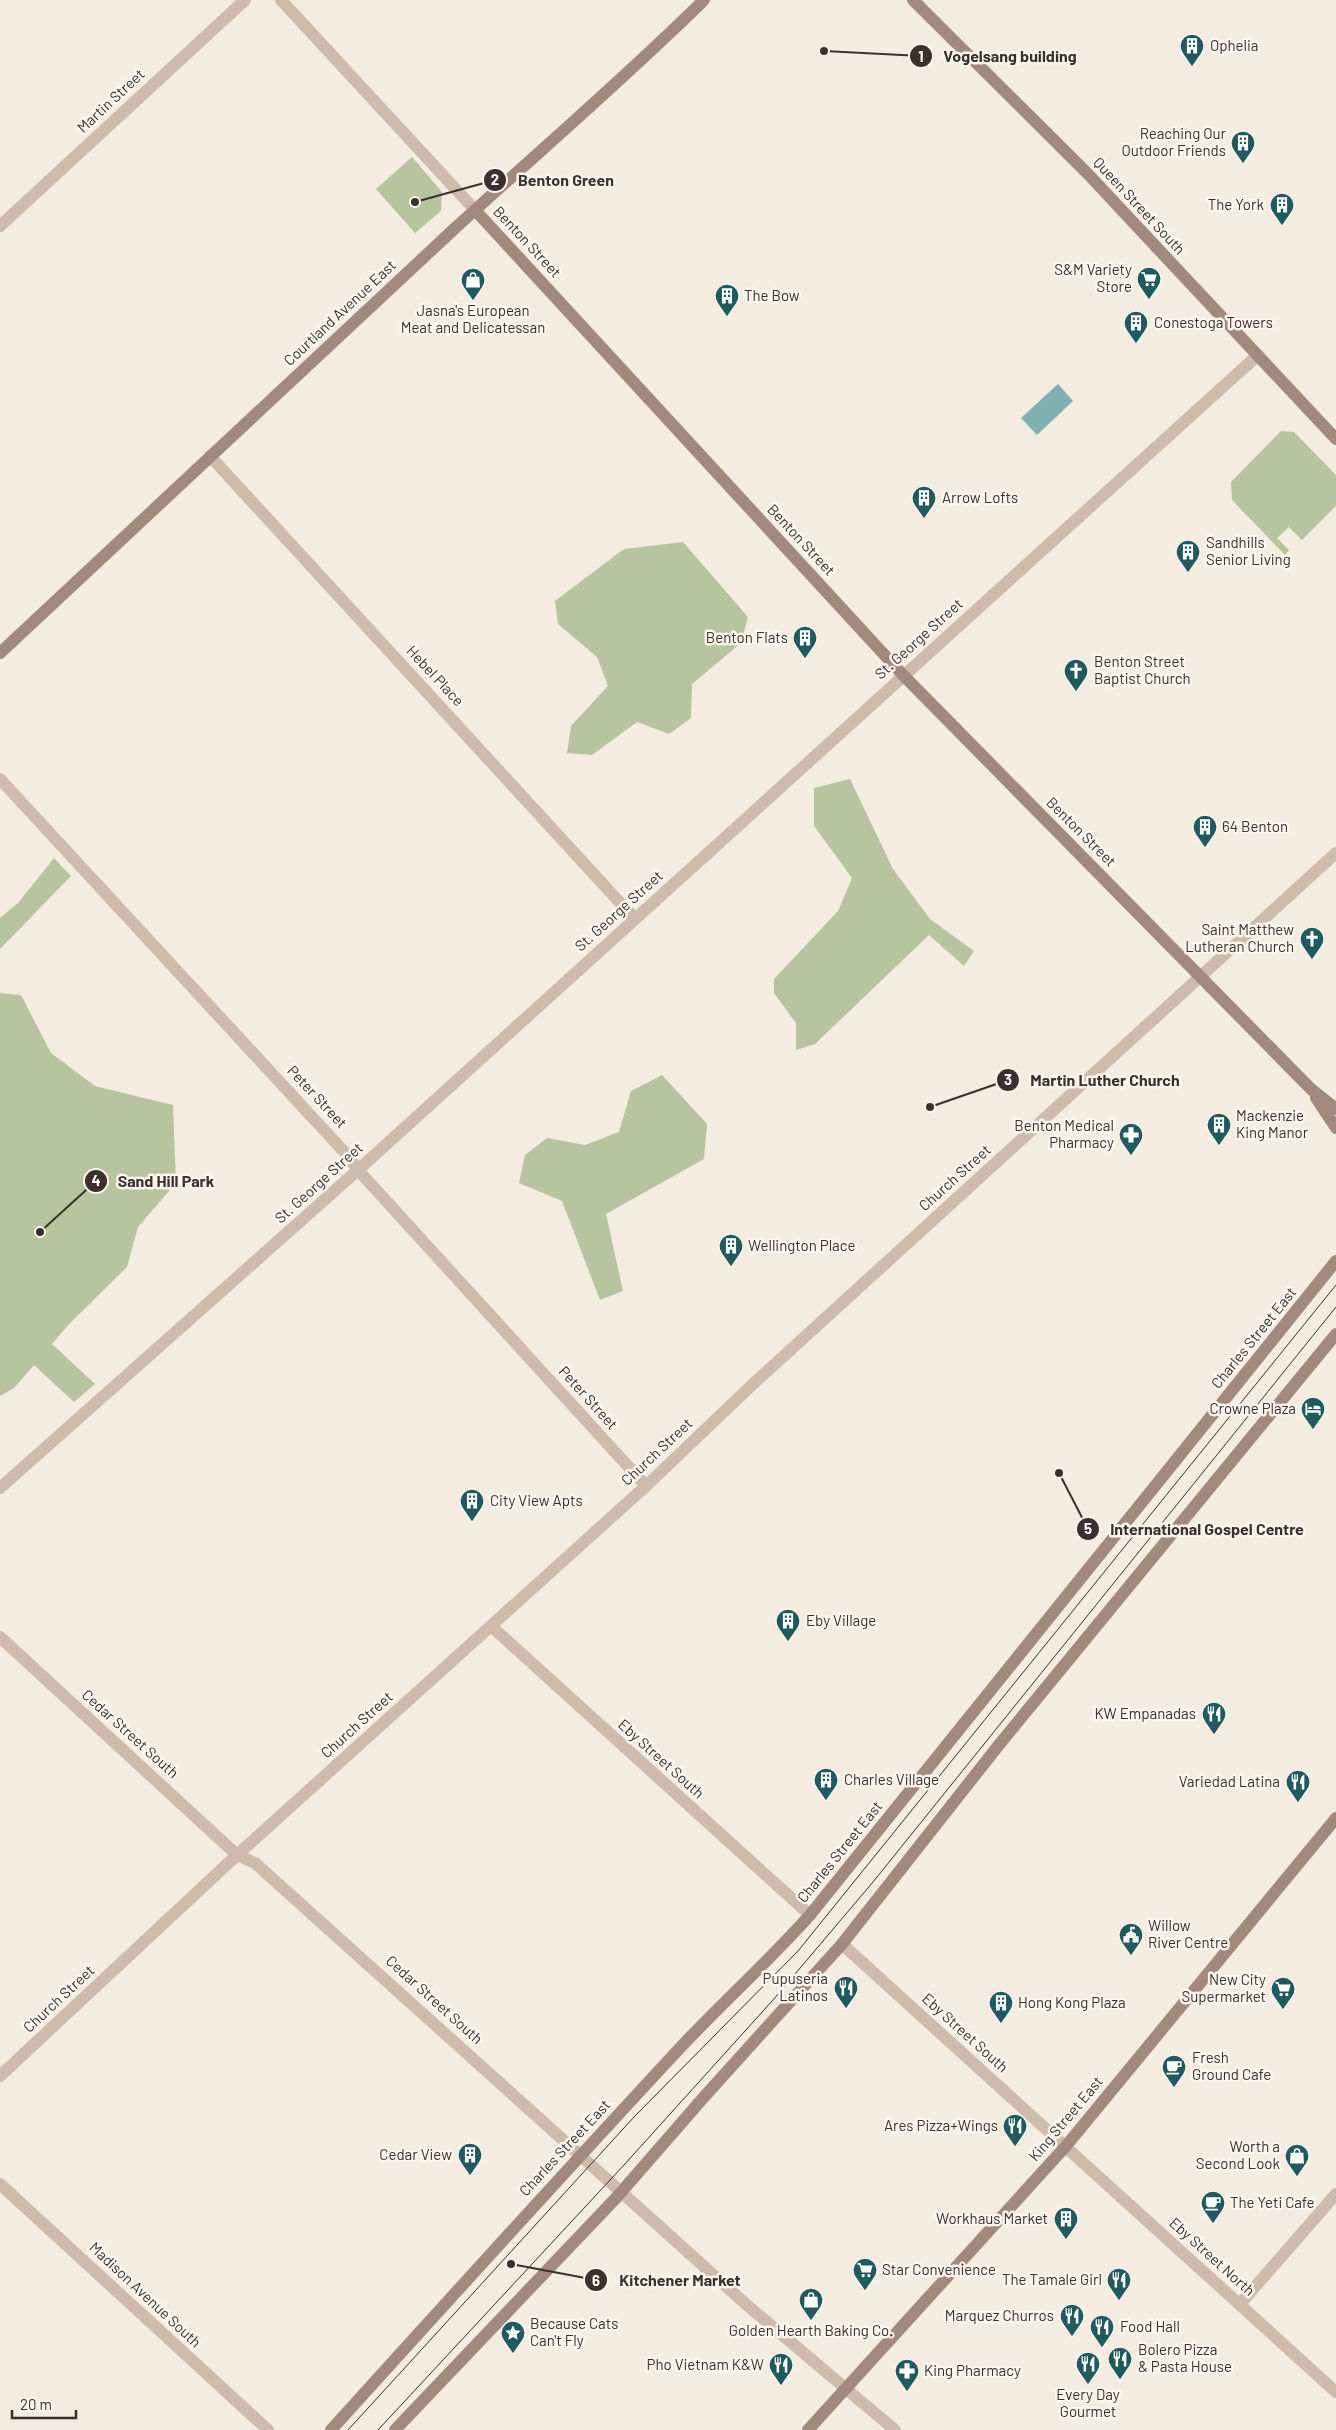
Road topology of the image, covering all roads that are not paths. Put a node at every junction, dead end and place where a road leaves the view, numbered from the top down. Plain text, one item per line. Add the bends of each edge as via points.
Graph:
1 (245, 0) edge
2 (281, 0) edge
3 (704, 0) edge
4 (913, 0) edge
5 (475, 210) junction
6 (0, 226) edge
7 (1258, 356) junction
8 (1336, 439) edge
9 (210, 456) junction
10 (0, 653) edge
11 (903, 675) junction
12 (0, 779) edge
13 (1336, 853) edge
14 (635, 919) junction
15 (1201, 975) junction
16 (1311, 1089) junction
17 (1336, 1109) edge
18 (1336, 1128) edge
19 (358, 1170) junction
20 (1336, 1262) edge
21 (1336, 1334) edge
22 (646, 1486) junction
23 (0, 1488) edge
24 (491, 1626) junction
25 (0, 1637) edge
26 (1336, 1818) edge
27 (237, 1854) junction
28 (810, 1915) junction
29 (842, 1944) junction
30 (0, 2076) edge
31 (1066, 2146) junction
32 (581, 2154) junction
33 (0, 2184) edge
34 (623, 2192) junction
35 (1336, 2194) edge
36 (1240, 2304) junction
37 (847, 2388) junction
38 (1336, 2392) edge
39 (268, 2430) edge
40 (332, 2430) edge
41 (395, 2430) edge
42 (808, 2430) edge
43 (895, 2430) edge

1 - 6 street, Martin Street
2 - 5 street, Benton Street
3 - 5 main road, Courtland Avenue East via 646,57
4 - 7 main road, Queen Street South via 1088,174
5 - 9 main road, Courtland Avenue East
5 - 11 main road, Benton Street
7 - 8 main road, Queen Street South
7 - 11 street, St. George Street
9 - 10 main road, Courtland Avenue East
9 - 14 street, Hebel Place
11 - 14 street, St. George Street
11 - 15 main road, Benton Street
12 - 19 street, Peter Street via 342,1148
13 - 15 street, Church Street
14 - 19 street, St. George Street
15 - 16 main road, Benton Street
15 - 22 street, Church Street via 753,1384
16 - 17 main road, Benton Street
16 - 18 main road, Benton Street
19 - 22 street, Peter Street
19 - 23 street, St. George Street
20 - 28 main road, Charles Street East
21 - 29 main road via 1004,1739
22 - 24 street, Church Street
24 - 27 street, Church Street
24 - 28 street, Eby Street South
25 - 27 street, Cedar Street South
26 - 31 main road, King Street East
27 - 30 street, Church Street
27 - 32 street, Cedar Street South via 255,1863
28 - 32 main road, Charles Street East
29 - 31 street, Eby Street South
29 - 34 main road via 704,2096
31 - 36 street, Eby Street North
31 - 37 main road, King Street East
32 - 34 street, Cedar Street South
32 - 40 main road, Charles Street East
33 - 39 street, Madison Avenue South
34 - 37 street, Cedar Street South via 748,2306
34 - 41 main road
35 - 36 street
36 - 38 street, Eby Street North
37 - 42 main road, King Street East
37 - 43 street, Cedar Street South

